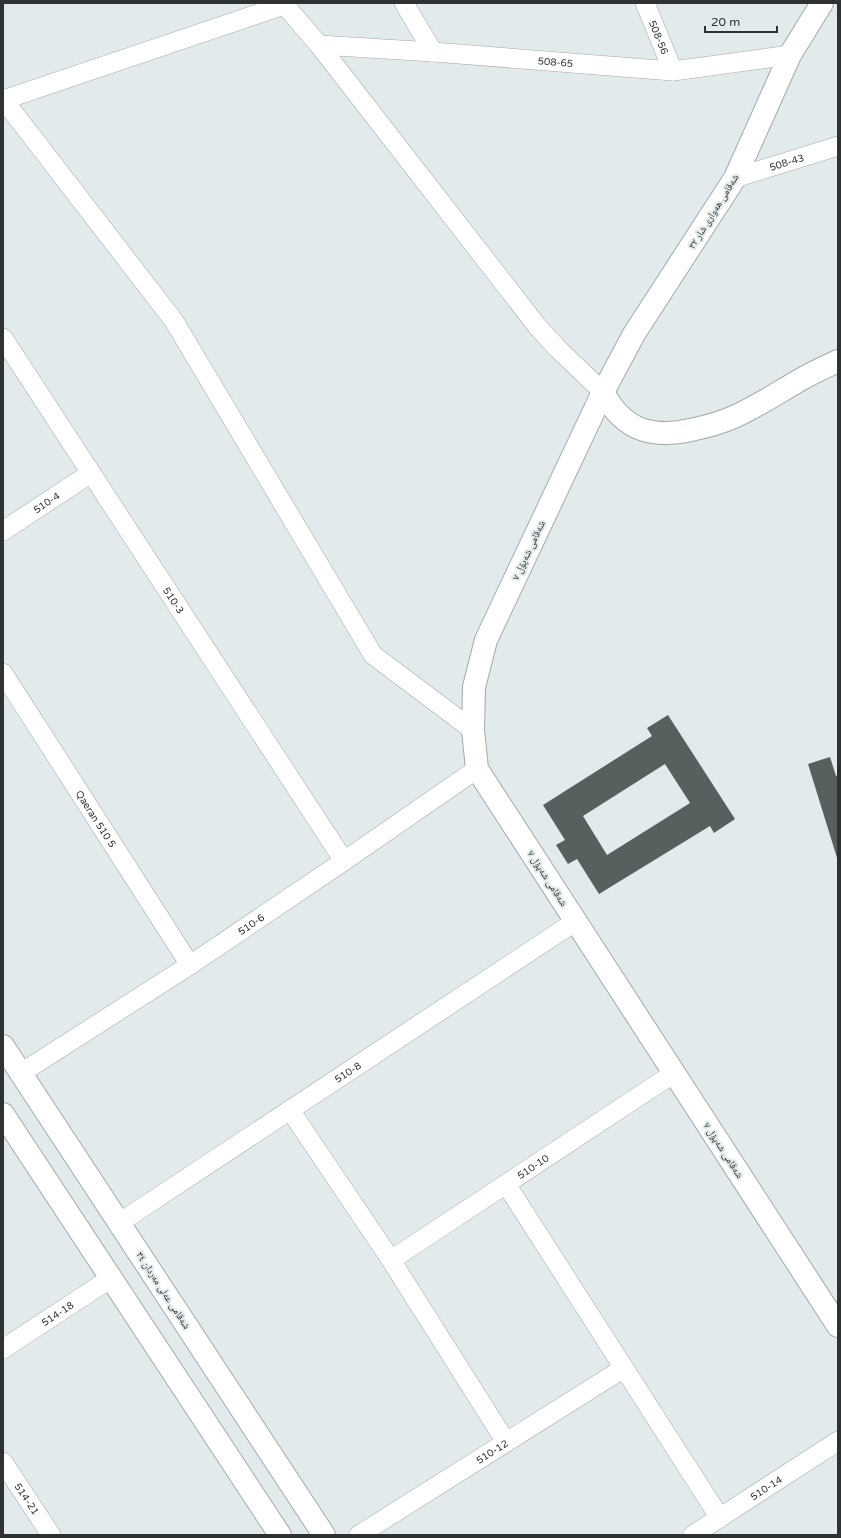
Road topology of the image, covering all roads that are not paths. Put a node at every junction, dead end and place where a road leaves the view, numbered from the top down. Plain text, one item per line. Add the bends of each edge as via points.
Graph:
1 (404, 3) edge
2 (645, 3) edge
3 (822, 3) edge
4 (284, 4) edge
5 (320, 45) junction
6 (433, 52) junction
7 (790, 55) junction
8 (673, 71) junction
9 (3, 100) edge
10 (838, 146) edge
11 (735, 178) junction
12 (3, 338) edge
13 (838, 361) edge
14 (603, 392) junction
15 (91, 473) junction
16 (3, 531) edge
17 (3, 673) edge
18 (473, 730) junction
19 (477, 768) junction
20 (344, 861) junction
21 (576, 921) junction
22 (190, 965) junction
23 (3, 1046) edge
24 (21, 1073) junction
25 (674, 1073) junction
26 (290, 1110) junction
27 (6, 1125) edge
28 (506, 1184) junction
29 (119, 1223) junction
30 (391, 1260) junction
31 (111, 1278) junction
32 (838, 1326) edge
33 (3, 1348) edge
34 (624, 1368) junction
35 (838, 1441) edge
36 (506, 1442) junction
37 (3, 1462) edge
38 (720, 1518) junction
39 (51, 1535) edge
40 (280, 1535) edge
41 (324, 1535) edge
42 (359, 1535) edge
43 (693, 1535) edge

1 - 6 street
2 - 8 street, 508-56
3 - 7 street, شەقامی هەواری شار ٣٢
4 - 5 street
4 - 9 street
5 - 6 street, 508-65
5 - 14 street via 537,326
6 - 8 street, 508-65
7 - 8 street, 508-65
7 - 11 street, شەقامی هەواری شار ٣٢
9 - 18 street via 174,320 373,655
10 - 11 street, 508-43
11 - 14 street, شەقامی هەواری شار ٣٢ via 634,334
12 - 15 street, 510-3
13 - 14 street via 736,416 687,431 661,434 637,428 617,414
14 - 18 street, شەقامی شەپۆل ٧ via 486,640 474,687
15 - 16 street, 510-4
15 - 20 street, 510-3
17 - 22 street, Qaeran 510 5
18 - 19 street, شەقامی شەپۆل ٧
19 - 20 street, 510-6
19 - 21 street, شەقامی شەپۆل ٧
20 - 22 street, 510-6
21 - 25 street, شەقامی شەپۆل ٧
21 - 26 street, 510-8
22 - 24 street, 510-6
23 - 24 street, شەقامی عەلی مەردان ٣٤
24 - 29 street, شەقامی عەلی مەردان ٣٤
25 - 28 street, 510-10
25 - 32 street, شەقامی شەپۆل ٧
26 - 29 street, 510-8
26 - 30 street
27 - 31 street
28 - 30 street, 510-10
28 - 34 street
29 - 41 street, شەقامی عەلی مەردان ٣٤
30 - 36 street
31 - 33 street, 514-18
31 - 40 street
34 - 36 street, 510-12
34 - 38 street
35 - 38 street, 510-14
36 - 42 street, 510-12
37 - 39 street, 514-21
38 - 43 street, 510-14

